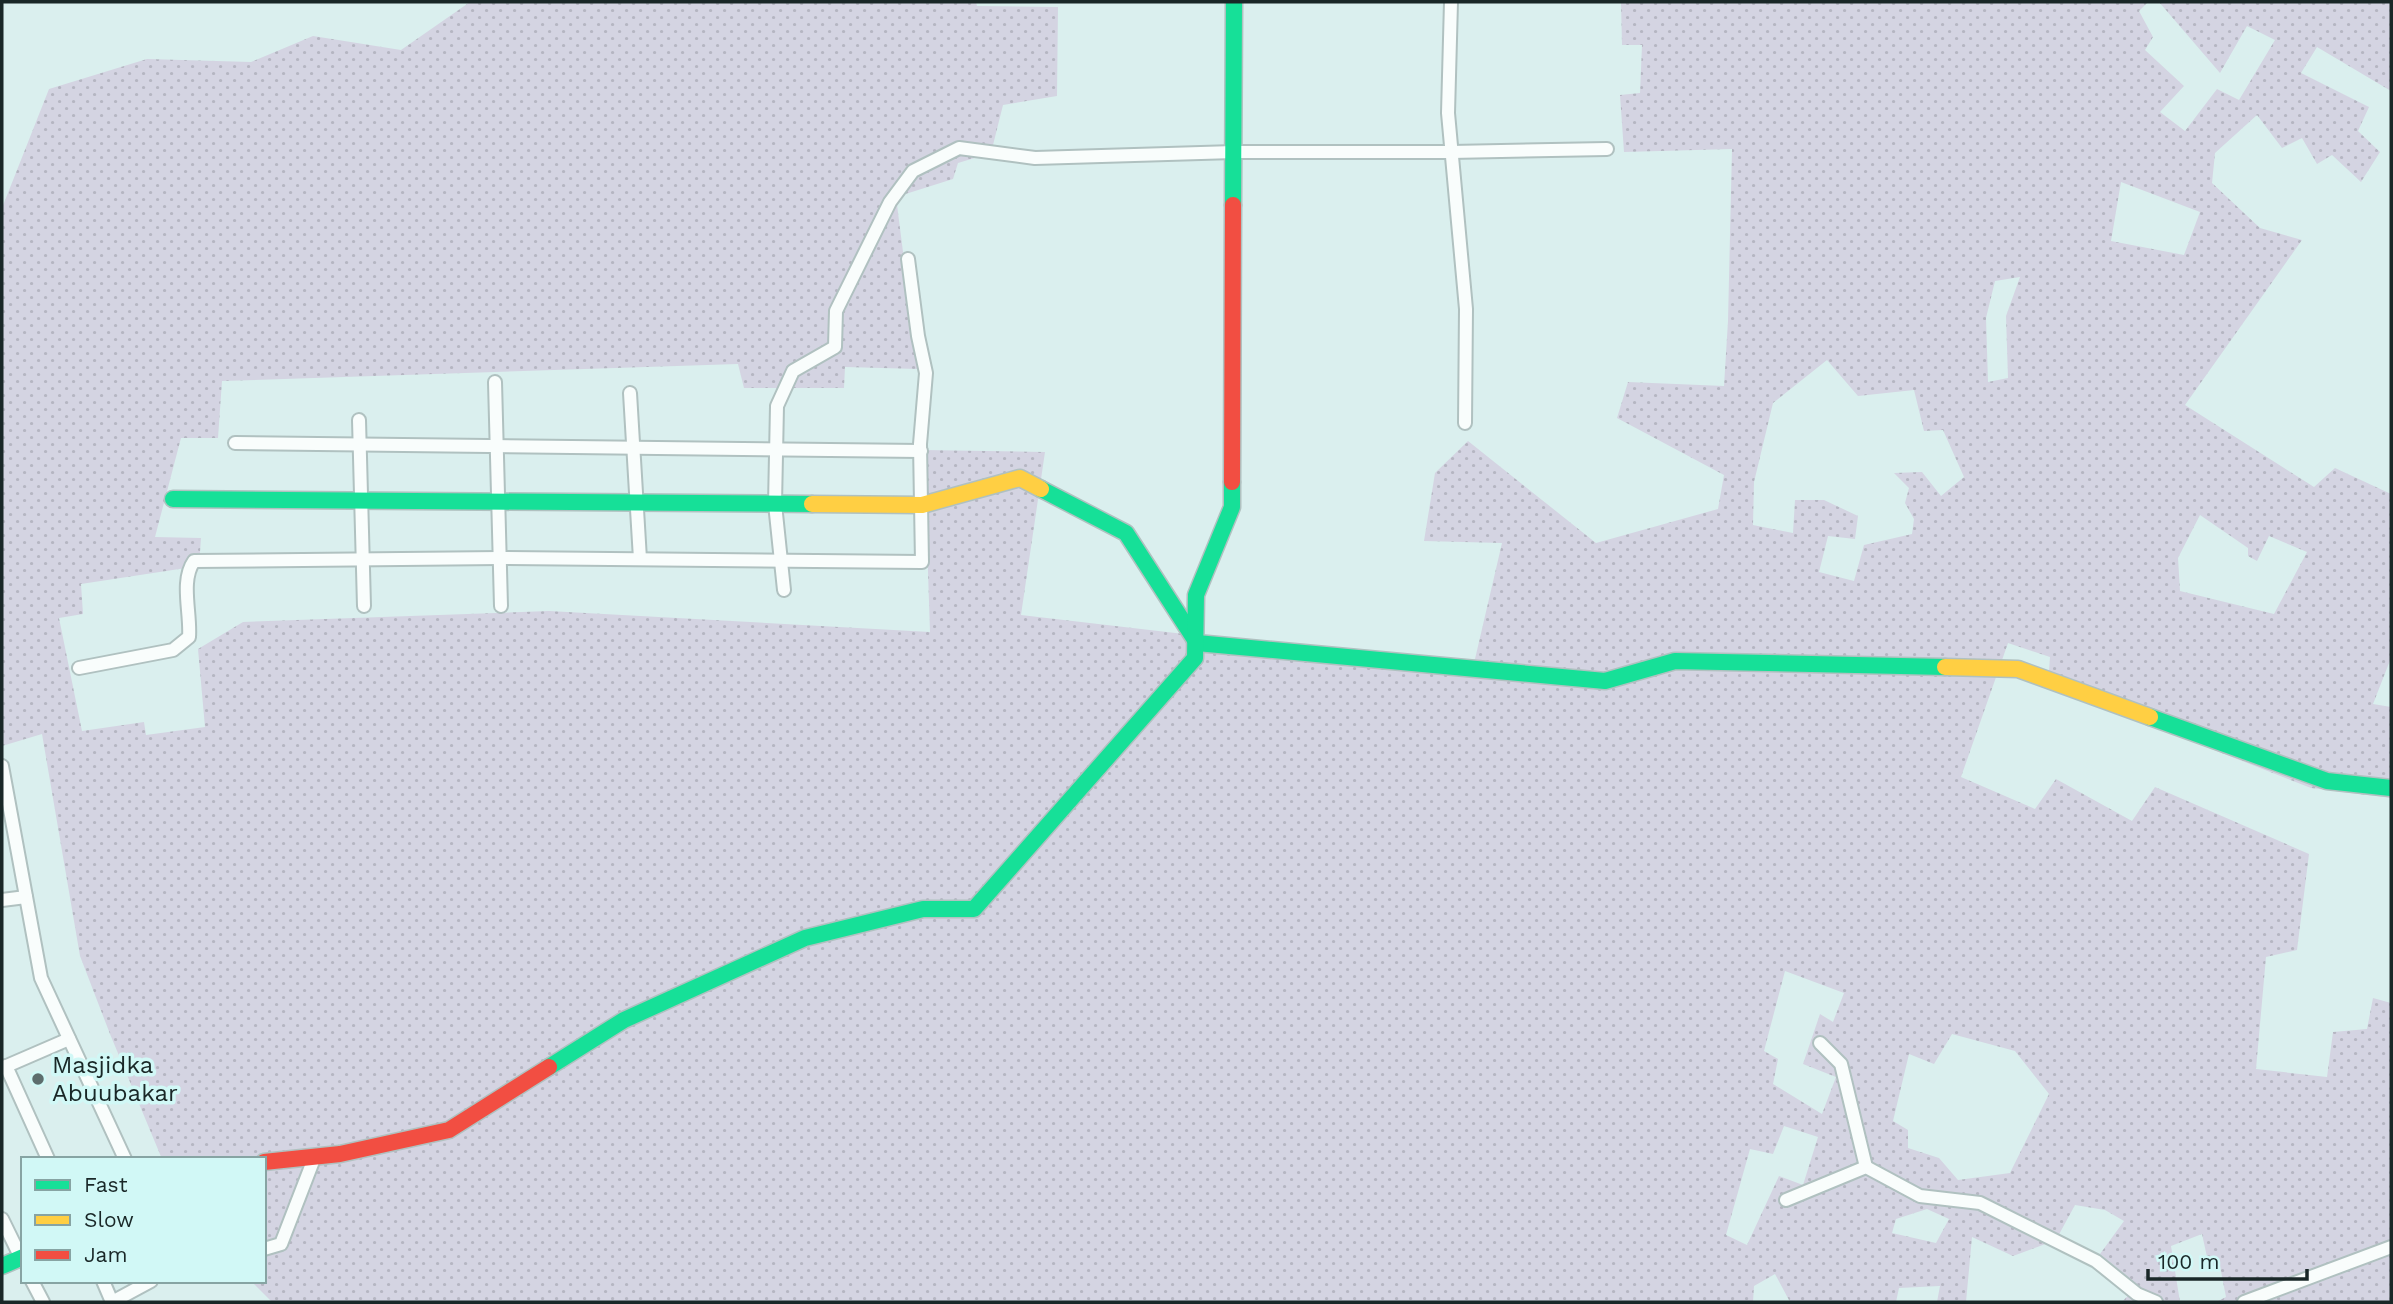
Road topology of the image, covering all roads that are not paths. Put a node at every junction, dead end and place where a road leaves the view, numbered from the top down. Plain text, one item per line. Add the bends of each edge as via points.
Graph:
1 (1234, 2) edge
2 (1451, 2) edge
3 (1607, 149) dead end
4 (1234, 152) junction
5 (1451, 152) junction
6 (908, 259) dead end
7 (495, 382) dead end
8 (630, 393) dead end
9 (359, 420) dead end
10 (1465, 423) dead end
11 (235, 443) dead end
12 (360, 444) junction
13 (496, 444) junction
14 (633, 447) junction
15 (775, 449) junction
16 (920, 451) junction
17 (173, 499) dead end
18 (361, 500) junction
19 (498, 500) junction
20 (637, 502) junction
21 (775, 504) junction
22 (922, 505) junction
23 (500, 558) junction
24 (363, 559) junction
25 (640, 559) junction
26 (782, 560) junction
27 (784, 590) dead end
28 (364, 606) dead end
29 (501, 606) dead end
30 (1197, 643) junction
31 (79, 668) dead end
32 (2, 766) edge
33 (2391, 788) edge
34 (26, 897) junction
35 (2, 900) edge
36 (69, 1039) junction
37 (1820, 1043) dead end
38 (4, 1067) edge
39 (314, 1156) junction
40 (47, 1157) edge
41 (124, 1157) edge
42 (266, 1162) edge
43 (1866, 1167) junction
44 (1786, 1199) dead end
45 (2, 1219) edge
46 (2391, 1247) edge
47 (266, 1248) edge
48 (21, 1257) edge
49 (21, 1259) edge
50 (2, 1266) edge
51 (33, 1283) edge
52 (104, 1283) edge
53 (147, 1283) edge
54 (43, 1302) edge
55 (2156, 1302) edge
56 (2244, 1302) edge

1 - 4 street
2 - 5 street
3 - 5 street
4 - 5 street
4 - 15 street via 1035,158 959,148 913,172 890,202 836,311 835,347 793,371 777,406
4 - 30 street via 1232,506 1196,595
5 - 10 street via 1465,309
6 - 16 street via 926,373
7 - 13 street
8 - 14 street
9 - 12 street
11 - 12 street
12 - 13 street
12 - 18 street
13 - 14 street
13 - 19 street
14 - 15 street
14 - 20 street
15 - 16 street
15 - 21 street
16 - 22 street
17 - 18 street
18 - 19 street
18 - 24 street
19 - 20 street
19 - 23 street
20 - 21 street
20 - 25 street
21 - 22 street
21 - 26 street
22 - 26 street via 922,562
22 - 30 street via 1020,478 1060,498 1126,533
23 - 24 street
23 - 25 street
23 - 29 street
24 - 28 street
24 - 31 street via 194,561 187,581 189,637 173,650
25 - 26 street
26 - 27 street
30 - 33 street via 1605,681 1675,661 2018,669 2327,781
30 - 39 street via 1195,658 974,909 923,909 805,938 624,1020 449,1130
32 - 34 street
34 - 35 street
34 - 36 street via 41,978
36 - 38 street
36 - 41 street
37 - 43 street via 1841,1065
38 - 40 street
39 - 42 street
39 - 47 street via 281,1244
43 - 44 street
43 - 55 street via 1920,1195 1980,1203 2096,1261 2137,1294
45 - 48 street
46 - 56 street
49 - 50 street
51 - 54 street
52 - 53 street via 112,1302

